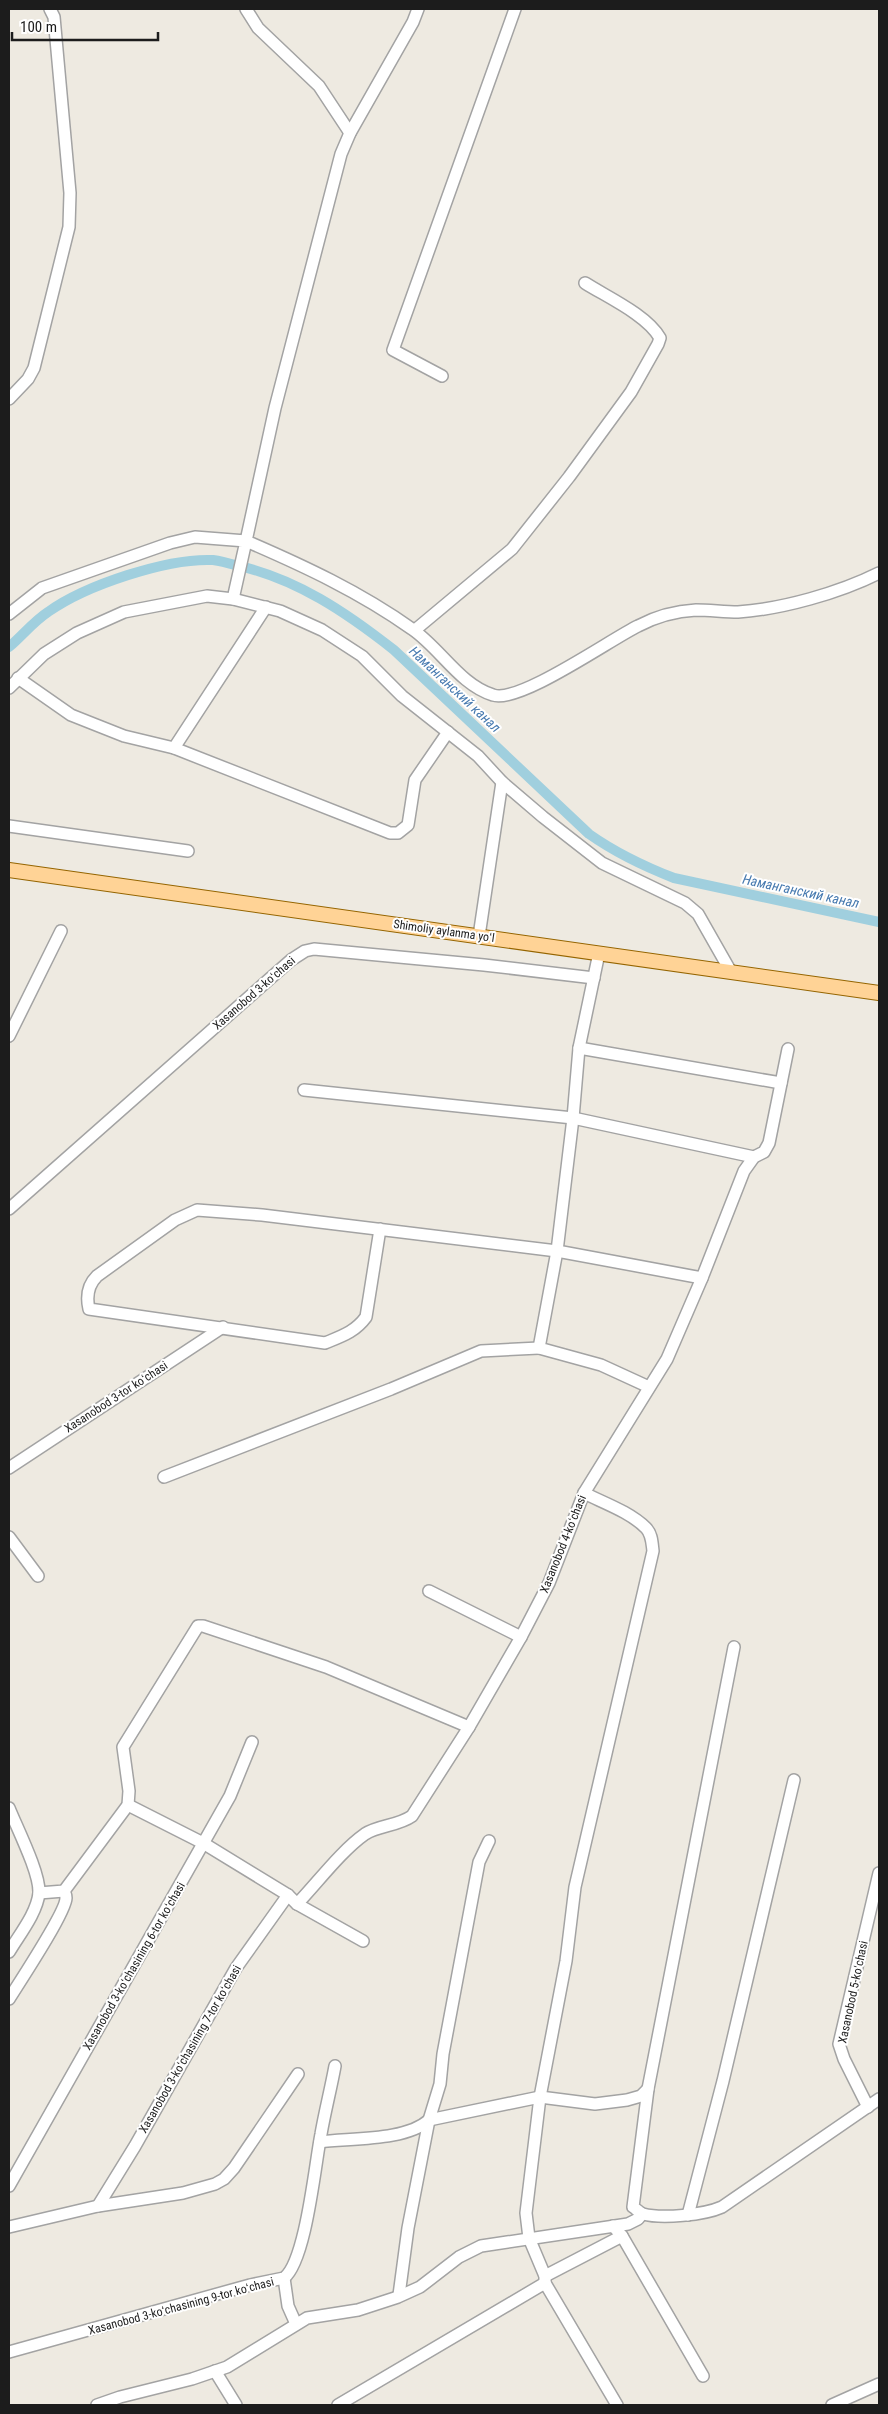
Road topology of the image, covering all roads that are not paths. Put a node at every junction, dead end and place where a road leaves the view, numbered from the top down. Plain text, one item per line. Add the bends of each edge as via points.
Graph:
1 (50, 9) edge
2 (246, 9) edge
3 (418, 9) edge
4 (515, 9) edge
5 (350, 133) junction
6 (585, 283) dead end
7 (442, 376) dead end
8 (9, 399) edge
9 (245, 546) junction
10 (879, 573) edge
11 (234, 595) junction
12 (266, 607) junction
13 (9, 614) edge
14 (415, 630) junction
15 (18, 678) junction
16 (9, 688) edge
17 (448, 732) junction
18 (174, 748) junction
19 (502, 782) junction
20 (9, 826) edge
21 (188, 851) dead end
22 (9, 870) edge
23 (61, 931) dead end
24 (479, 936) junction
25 (599, 952) junction
26 (731, 972) junction
27 (594, 978) junction
28 (879, 993) edge
29 (9, 1036) edge
30 (579, 1048) junction
31 (788, 1049) dead end
32 (781, 1083) junction
33 (304, 1090) dead end
34 (573, 1118) junction
35 (754, 1157) junction
36 (9, 1209) edge
37 (380, 1230) junction
38 (557, 1251) junction
39 (702, 1278) junction
40 (223, 1327) junction
41 (539, 1348) junction
42 (649, 1387) junction
43 (9, 1468) edge
44 (164, 1476) dead end
45 (584, 1493) junction
46 (9, 1536) edge
47 (38, 1576) dead end
48 (429, 1591) dead end
49 (521, 1638) junction
50 (734, 1647) dead end
51 (468, 1727) junction
52 (252, 1742) dead end
53 (794, 1780) dead end
54 (128, 1806) junction
55 (9, 1808) edge
56 (489, 1840) dead end
57 (203, 1844) junction
58 (879, 1874) edge
59 (64, 1891) junction
60 (39, 1892) junction
61 (288, 1896) junction
62 (297, 1904) junction
63 (363, 1941) dead end
64 (9, 1952) edge
65 (9, 1999) edge
66 (336, 2066) dead end
67 (298, 2074) dead end
68 (648, 2089) junction
69 (540, 2097) junction
70 (879, 2099) edge
71 (868, 2107) junction
72 (429, 2120) junction
73 (320, 2142) junction
74 (9, 2186) edge
75 (98, 2206) junction
76 (642, 2214) junction
77 (688, 2215) junction
78 (613, 2226) junction
79 (9, 2227) edge
80 (622, 2236) junction
81 (529, 2238) junction
82 (284, 2278) junction
83 (545, 2279) junction
84 (400, 2295) junction
85 (296, 2324) junction
86 (9, 2352) edge
87 (215, 2371) junction
88 (703, 2376) dead end
89 (879, 2384) edge
90 (97, 2405) edge
91 (236, 2405) edge
92 (338, 2405) edge
93 (617, 2405) edge
94 (832, 2405) edge

1 - 8 street via 54,17 70,194 69,227 34,368
2 - 5 street via 258,28 319,86
3 - 5 street
4 - 7 street via 393,350
5 - 9 street via 341,154 275,408
6 - 14 street via 642,319 656,331 660,338 658,344 631,392 512,548
9 - 11 street
9 - 13 street via 195,537 170,543 42,588
9 - 14 street via 317,572 377,604
10 - 14 street via 808,600 738,612 695,610 667,615 639,625 577,662 510,695 496,696 481,691
11 - 12 street
11 - 15 street via 207,596 124,612 77,633 44,654
12 - 17 street via 322,630 362,656 402,696
12 - 18 street
15 - 16 street
15 - 18 street via 71,715 124,736
17 - 18 street via 415,780 408,825 398,833 382,831
17 - 19 street via 478,756
19 - 24 street
19 - 26 street via 602,863 685,903 698,914
20 - 21 street
22 - 24 main road, Shimoliy aylanma yoʻl
23 - 29 street
24 - 25 main road, Shimoliy aylanma yoʻl
25 - 26 main road, Shimoliy aylanma yoʻl
25 - 27 street
26 - 28 main road, Shimoliy aylanma yoʻl
27 - 30 street
27 - 36 street, Xasanobod 3-koʻchasi via 484,964 314,949 306,951
30 - 32 street
30 - 34 street
31 - 32 street, Xasanobod 4-koʻchasi
32 - 35 street, Xasanobod 4-koʻchasi via 769,1143 764,1152
33 - 34 street
34 - 35 street
34 - 38 street
35 - 39 street, Xasanobod 4-koʻchasi via 737,1186
37 - 38 street
37 - 40 street via 366,1317 350,1333 325,1342
37 - 40 street via 197,1210 175,1220 90,1283 88,1304 92,1310
38 - 39 street
38 - 41 street
39 - 42 street, Xasanobod 4-koʻchasi via 666,1359
40 - 43 street, Xasanobod 3-tor koʻchasi
41 - 42 street via 601,1365
41 - 44 street via 481,1351
42 - 45 street, Xasanobod 4-koʻchasi
45 - 49 street, Xasanobod 4-koʻchasi via 549,1583
45 - 69 street via 646,1528 653,1551 575,1887 566,1961
46 - 47 street
48 - 49 street
49 - 51 street, Xasanobod 4-koʻchasi
50 - 68 street
51 - 54 street via 326,1667 198,1626 123,1747
51 - 62 street, Xasanobod 4-koʻchasi via 412,1816 404,1822 394,1822 366,1834
52 - 57 street, Xasanobod 3-koʻchasining 6-tor koʻchasi via 230,1796
53 - 77 street
54 - 57 street
54 - 59 street
55 - 60 street
56 - 72 street via 479,1862 440,2084
57 - 61 street
57 - 74 street, Xasanobod 3-koʻchasining 6-tor koʻchasi
58 - 71 street, Xasanobod 5-koʻchasi via 840,2044
59 - 60 street
59 - 65 street via 65,1903
60 - 64 street via 30,1916
61 - 62 street
61 - 75 street, Xasanobod 3-koʻchasining 7-tor koʻchasi via 236,1968
62 - 63 street
66 - 73 street, Xasanobod 3-koʻchasining 9-tor koʻchasi
67 - 75 street via 224,2179 183,2192
68 - 69 street via 641,2096 596,2104
68 - 76 street via 634,2207
69 - 72 street
69 - 81 street via 526,2212
70 - 71 street
71 - 77 street via 722,2207 708,2213
72 - 73 street via 418,2128 397,2134
72 - 84 street via 408,2228
73 - 82 street, Xasanobod 3-koʻchasining 9-tor koʻchasi via 295,2262
75 - 79 street
76 - 77 street
76 - 78 street via 628,2224
78 - 80 street
78 - 81 street
80 - 83 street
80 - 88 street
81 - 83 street
81 - 84 street via 470,2251 420,2287
82 - 85 street via 288,2306
82 - 86 street, Xasanobod 3-koʻchasining 9-tor koʻchasi
83 - 92 street
83 - 93 street
84 - 85 street via 358,2310 315,2316
85 - 87 street via 255,2351
87 - 90 street
87 - 91 street
89 - 94 street

